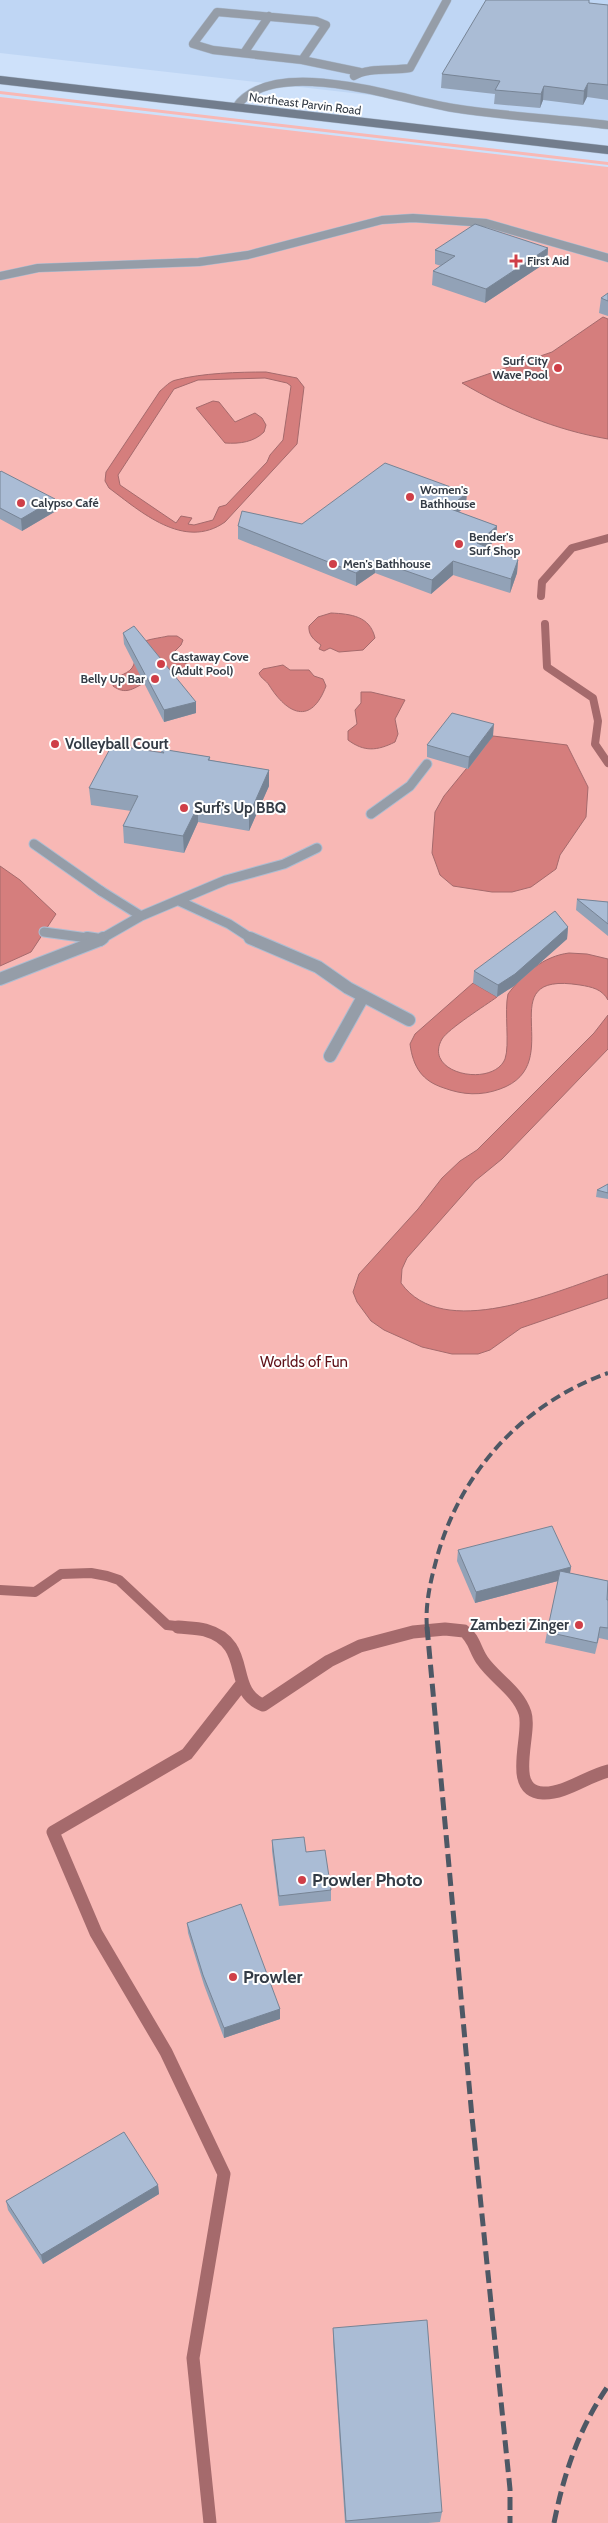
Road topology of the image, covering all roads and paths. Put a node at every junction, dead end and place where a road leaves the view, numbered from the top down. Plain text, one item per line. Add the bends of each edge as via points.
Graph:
1 (447, 0) edge
2 (268, 16) junction
3 (244, 53) junction
4 (302, 60) junction
5 (360, 72) junction
6 (0, 80) edge
7 (347, 86) junction
8 (236, 107) junction
9 (608, 125) edge
10 (608, 150) edge
11 (608, 258) edge
12 (0, 276) edge
13 (427, 764) dead end
14 (371, 814) dead end
15 (34, 844) dead end
16 (317, 848) dead end
17 (180, 901) junction
18 (141, 916) junction
19 (44, 932) dead end
20 (100, 940) junction
21 (0, 979) edge
22 (363, 997) junction
23 (409, 1020) dead end
24 (330, 1056) dead end

1 - 5 street via 410,68
2 - 3 street
2 - 3 street via 217,12 193,44
2 - 4 street via 326,25
3 - 4 street
4 - 5 street
5 - 7 street
6 - 8 street, Northeast Parvin Road
7 - 8 street via 268,85 244,96
7 - 9 street via 452,108
8 - 10 street, Northeast Parvin Road
11 - 12 street via 486,222 413,218 382,220 248,255 209,261 38,268
13 - 14 street via 410,786
15 - 18 street
16 - 17 street via 284,864 226,880
17 - 18 street
17 - 22 street via 229,924 258,943 318,967
18 - 20 street
19 - 20 street
20 - 21 street
22 - 23 street
22 - 24 street

